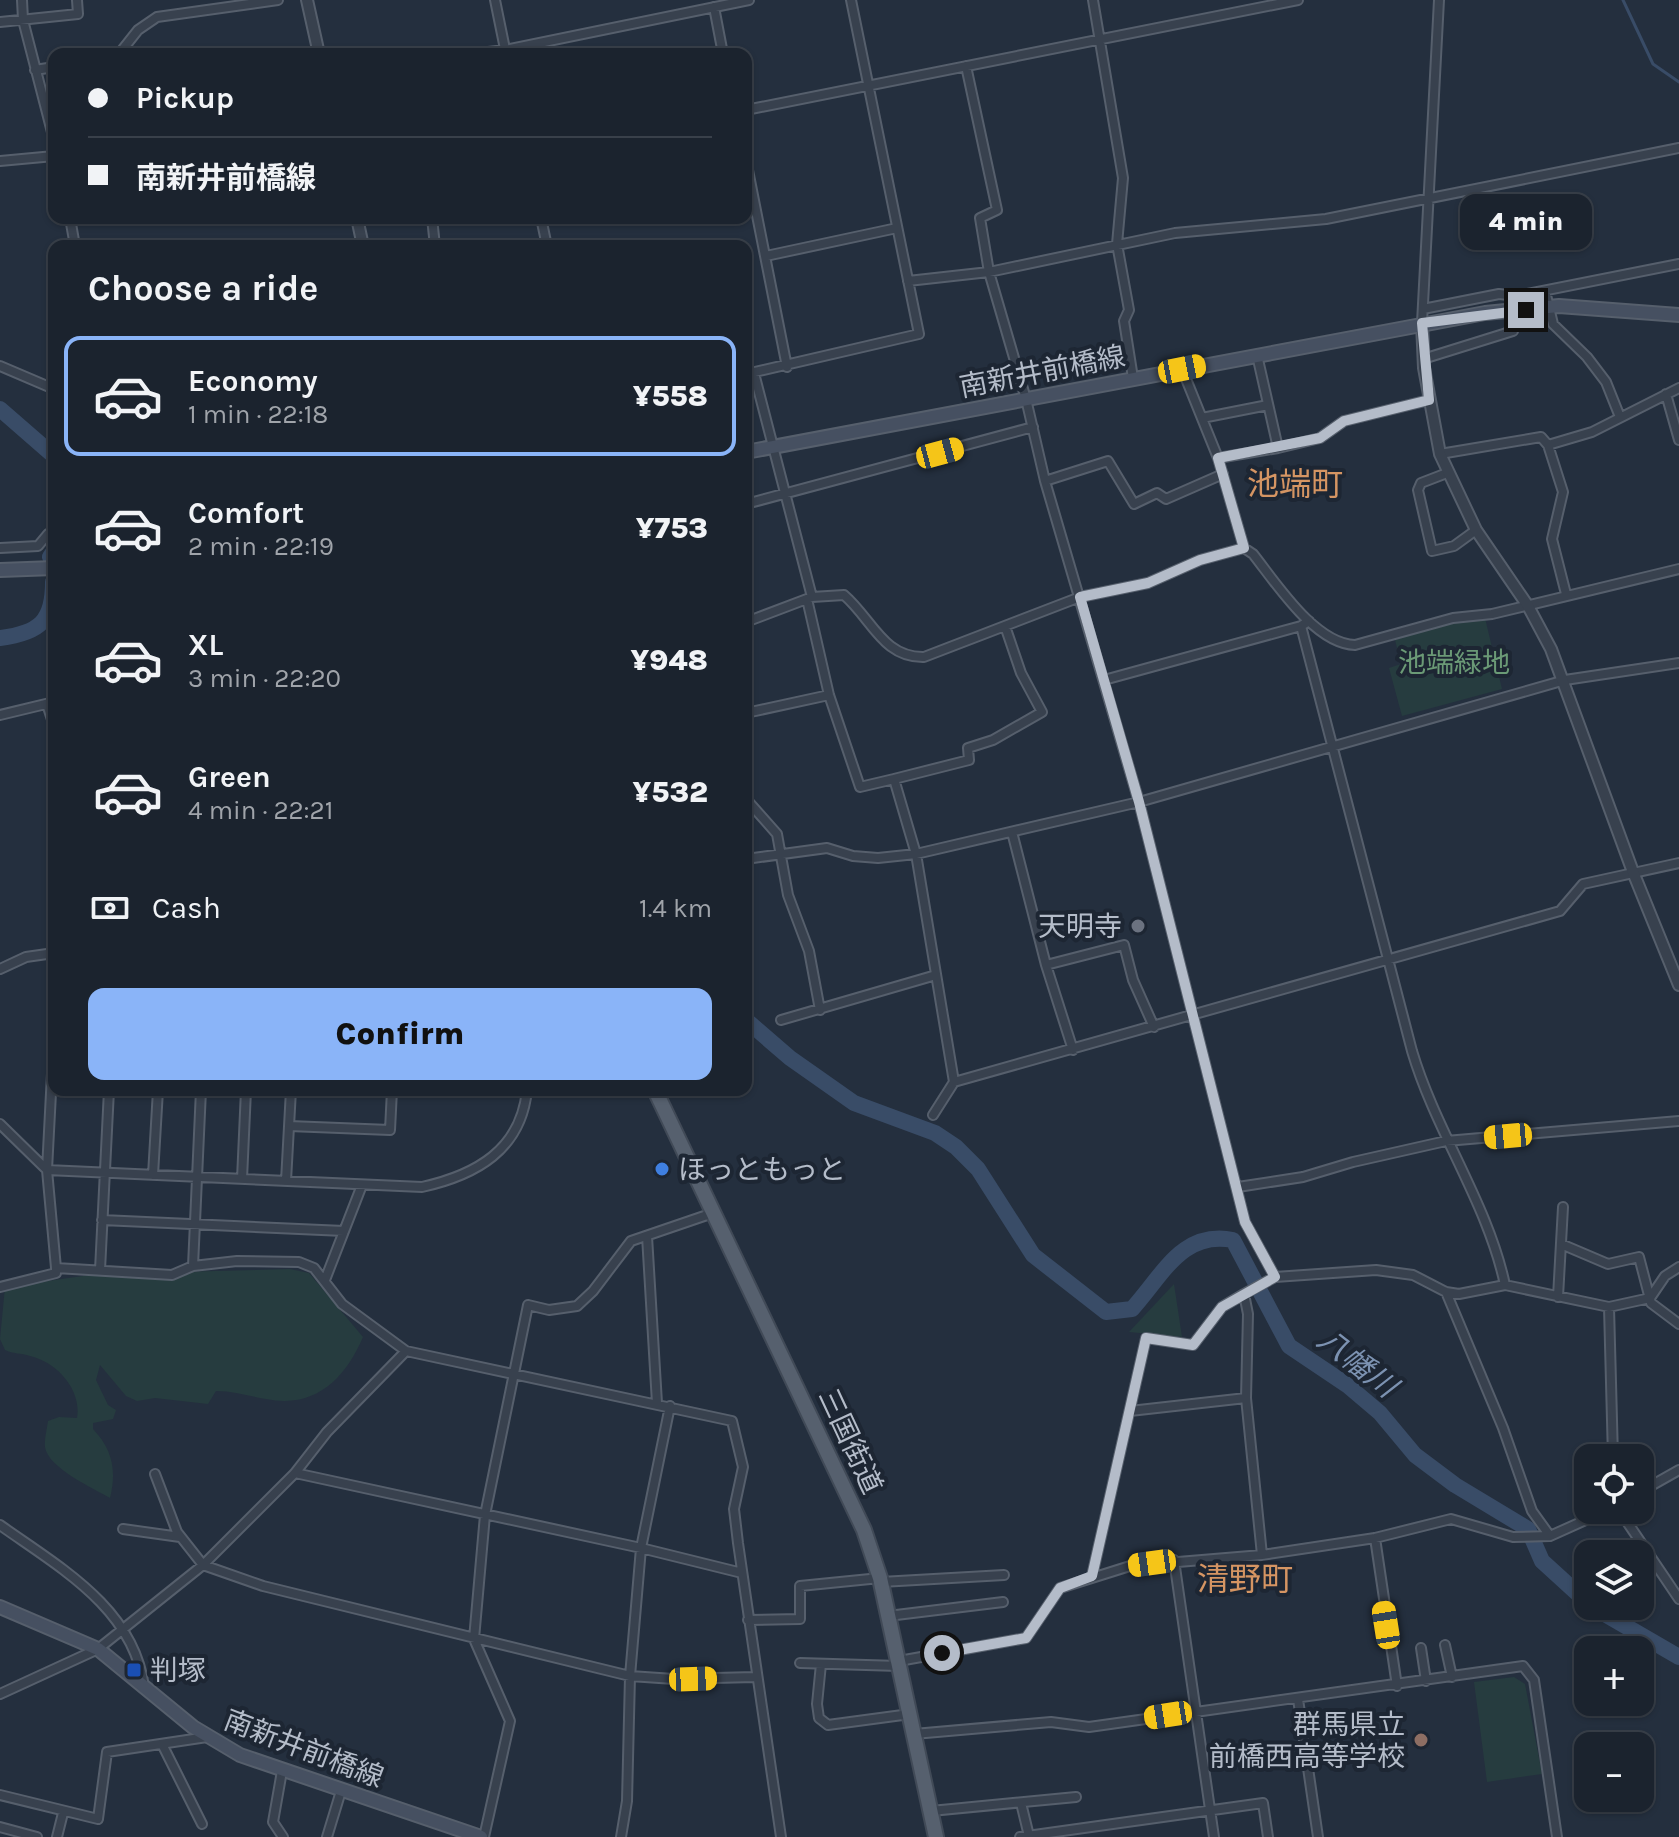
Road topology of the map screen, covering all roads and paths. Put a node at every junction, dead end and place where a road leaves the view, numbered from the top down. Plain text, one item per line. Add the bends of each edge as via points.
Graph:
1 (22, 0) edge
2 (77, 0) edge
3 (278, 0) edge
4 (307, 0) edge
5 (495, 0) edge
6 (749, 0) edge
7 (851, 0) edge
8 (1093, 0) edge
9 (1298, 0) edge
10 (1439, 0) edge
11 (714, 7) junction
12 (23, 20) junction
13 (0, 22) edge
14 (1101, 40) junction
15 (124, 48) edge
16 (318, 48) edge
17 (505, 48) edge
18 (524, 48) edge
19 (722, 48) edge
20 (966, 66) junction
21 (48, 68) edge
22 (35, 70) junction
23 (867, 87) junction
24 (752, 109) edge
25 (48, 118) edge
26 (1679, 148) edge
27 (48, 157) edge
28 (0, 161) edge
29 (752, 189) edge
30 (1428, 200) junction
31 (897, 228) junction
32 (1117, 244) junction
33 (766, 256) junction
34 (1679, 264) edge
35 (989, 272) junction
36 (908, 281) junction
37 (1545, 291) junction
38 (1549, 308) junction
39 (1423, 309) junction
40 (1679, 315) edge
41 (1422, 323) junction
42 (1513, 331) dead end
43 (1257, 355) junction
44 (1423, 359) junction
45 (0, 366) edge
46 (787, 367) junction
47 (1182, 369) junction
48 (752, 374) edge
49 (1133, 378) junction
50 (752, 380) edge
51 (48, 386) edge
52 (1679, 388) edge
53 (1666, 394) junction
54 (1026, 399) junction
55 (1429, 400) junction
56 (1268, 405) junction
57 (1620, 417) junction
58 (1202, 418) junction
59 (1033, 427) junction
60 (1679, 440) edge
61 (1548, 445) junction
62 (774, 446) junction
63 (1278, 448) junction
64 (752, 451) edge
65 (1440, 454) junction
66 (1218, 458) junction
67 (1447, 473) junction
68 (1223, 474) junction
69 (1045, 481) junction
70 (786, 494) junction
71 (752, 502) edge
72 (1476, 530) junction
73 (48, 537) edge
74 (33, 547) junction
75 (0, 548) edge
76 (1244, 548) junction
77 (48, 568) edge
78 (36, 569) junction
79 (1679, 569) edge
80 (0, 570) edge
81 (1566, 594) junction
82 (1080, 597) junction
83 (810, 598) junction
84 (1528, 606) junction
85 (752, 620) edge
86 (1305, 624) junction
87 (1005, 626) junction
88 (1679, 663) edge
89 (1104, 680) junction
90 (1565, 680) junction
91 (829, 695) junction
92 (48, 703) edge
93 (752, 712) edge
94 (0, 715) edge
95 (1331, 747) junction
96 (894, 779) junction
97 (1139, 802) junction
98 (752, 806) edge
99 (1012, 832) junction
100 (781, 853) junction
101 (916, 854) junction
102 (752, 858) edge
103 (1679, 863) edge
104 (1633, 872) junction
105 (48, 954) edge
106 (1389, 959) junction
107 (1046, 965) junction
108 (0, 969) edge
109 (936, 975) junction
110 (1679, 985) edge
111 (820, 1010) junction
112 (1191, 1017) junction
113 (781, 1020) dead end
114 (1154, 1027) junction
115 (1073, 1050) junction
116 (954, 1082) junction
117 (51, 1096) edge
118 (109, 1096) edge
119 (158, 1096) edge
120 (201, 1096) edge
121 (246, 1096) edge
122 (291, 1096) edge
123 (392, 1096) edge
124 (526, 1096) edge
125 (658, 1096) edge
126 (933, 1115) dead end
127 (1679, 1121) edge
128 (0, 1124) edge
129 (289, 1126) junction
130 (1446, 1141) junction
131 (47, 1170) junction
132 (104, 1172) junction
133 (153, 1175) junction
134 (197, 1177) junction
135 (242, 1179) junction
136 (286, 1181) junction
137 (362, 1185) junction
138 (1238, 1187) junction
139 (1563, 1207) dead end
140 (713, 1213) junction
141 (102, 1220) junction
142 (195, 1224) junction
143 (344, 1231) junction
144 (647, 1236) junction
145 (1561, 1244) junction
146 (193, 1266) junction
147 (1679, 1267) edge
148 (56, 1268) junction
149 (100, 1270) junction
150 (1275, 1277) junction
151 (325, 1280) junction
152 (1505, 1285) junction
153 (0, 1287) edge
154 (1247, 1292) junction
155 (1446, 1292) junction
156 (1558, 1297) junction
157 (1650, 1298) junction
158 (1609, 1307) junction
159 (1679, 1324) edge
160 (406, 1351) junction
161 (516, 1374) junction
162 (1246, 1398) junction
163 (657, 1403) junction
164 (670, 1406) junction
165 (1130, 1411) junction
166 (1613, 1444) edge
167 (1679, 1470) edge
168 (295, 1473) junction
169 (155, 1474) dead end
170 (1654, 1484) edge
171 (485, 1515) junction
172 (1577, 1524) edge
173 (1628, 1524) edge
174 (0, 1525) edge
175 (123, 1529) dead end
176 (1550, 1536) junction
177 (180, 1537) junction
178 (1375, 1538) junction
179 (641, 1548) junction
180 (1262, 1555) junction
181 (1174, 1560) junction
182 (203, 1565) junction
183 (742, 1573) junction
184 (1004, 1575) dead end
185 (1092, 1576) junction
186 (880, 1580) junction
187 (1679, 1599) edge
188 (1003, 1602) dead end
189 (0, 1607) edge
190 (888, 1616) junction
191 (748, 1620) junction
192 (122, 1627) junction
193 (474, 1639) junction
194 (1445, 1645) dead end
195 (1421, 1648) dead end
196 (98, 1649) junction
197 (800, 1663) dead end
198 (821, 1664) junction
199 (899, 1664) junction
200 (630, 1676) junction
201 (755, 1677) junction
202 (1452, 1677) junction
203 (1426, 1681) junction
204 (1397, 1686) junction
205 (145, 1687) junction
206 (0, 1694) edge
207 (1298, 1699) junction
208 (1195, 1711) junction
209 (910, 1714) junction
210 (914, 1734) junction
211 (207, 1737) junction
212 (163, 1746) junction
213 (282, 1771) junction
214 (341, 1791) junction
215 (0, 1795) edge
216 (1076, 1797) dead end
217 (1021, 1803) junction
218 (1210, 1810) junction
219 (931, 1811) junction
220 (63, 1813) junction
221 (202, 1824) dead end
222 (0, 1827) edge
223 (1024, 1836) edge
224 (37, 1837) edge
225 (57, 1837) edge
226 (283, 1837) edge
227 (327, 1837) edge
228 (482, 1837) edge
229 (621, 1837) edge
230 (781, 1837) edge
231 (936, 1837) edge
232 (1214, 1837) edge
233 (1268, 1837) edge
234 (1318, 1837) edge
235 (1557, 1837) edge

1 - 12 street
2 - 12 street via 78,14
3 - 15 street via 157,17
4 - 16 street
5 - 17 street
6 - 11 street
7 - 23 street
8 - 14 street
9 - 14 street
10 - 30 street
11 - 18 street
11 - 19 street
12 - 13 street
12 - 22 street
14 - 20 street
14 - 32 street via 1123,178
20 - 23 street
20 - 35 street via 997,210 980,218
21 - 22 street
22 - 25 street
23 - 24 street
23 - 31 street
26 - 30 street
27 - 28 street
29 - 33 street
30 - 32 street via 1326,219 1175,233
30 - 39 street
31 - 33 street
31 - 36 street
32 - 35 street
32 - 49 street via 1129,310 1124,321
33 - 46 street
34 - 37 street
35 - 36 street
35 - 54 street
36 - 46 street via 919,334
37 - 38 street
37 - 39 street
38 - 40 main road, 南新井前橋線 via 1624,308
38 - 41 main road, 南新井前橋線
38 - 57 street via 1553,324 1606,382
39 - 41 street
41 - 43 main road, 南新井前橋線
41 - 44 street
42 - 44 street
43 - 47 main road, 南新井前橋線
43 - 56 street
44 - 55 street
45 - 51 street
46 - 48 street
47 - 49 main road, 南新井前橋線
47 - 58 street
49 - 54 main road, 南新井前橋線
50 - 62 street
52 - 53 street
53 - 57 street
53 - 60 street
54 - 59 street
54 - 62 main road, 南新井前橋線
55 - 63 street via 1344,421 1320,438
55 - 65 street
56 - 58 street
56 - 63 street
57 - 61 street
58 - 66 street
59 - 69 street
59 - 70 street
61 - 65 street via 1541,437
61 - 81 street via 1563,492 1552,539
62 - 64 main road, 南新井前橋線
62 - 70 street
63 - 66 street
65 - 67 street
66 - 68 street
67 - 72 street
67 - 72 street via 1421,483 1418,490 1432,551 1454,546
68 - 69 street via 1166,499 1157,493 1134,504 1108,461
68 - 76 street
69 - 82 street
70 - 71 street
70 - 83 street
72 - 84 street
73 - 74 street
74 - 75 street
74 - 78 street
76 - 82 street via 1148,583
76 - 86 street
77 - 78 main road
78 - 80 main road
79 - 81 street
81 - 84 street
82 - 87 street
82 - 89 street
83 - 85 street
83 - 87 street via 844,595 894,652 908,657 939,653
83 - 91 street
84 - 86 street via 1453,618 1355,645 1341,645
84 - 90 street
86 - 89 street
86 - 95 street
87 - 96 street via 1042,712 968,748 969,760
88 - 90 street
89 - 97 street
90 - 95 street
90 - 104 street
91 - 93 street
91 - 96 street via 860,787
92 - 94 street
95 - 97 street
95 - 106 street
96 - 101 street
97 - 99 street
97 - 112 street
98 - 100 street via 777,834
99 - 101 street
99 - 107 street
100 - 101 street via 827,848 878,858
100 - 102 street
100 - 111 street
101 - 109 street
103 - 104 street
104 - 106 street via 1583,884 1560,911
104 - 110 street
105 - 108 street
106 - 112 street
106 - 130 street via 1425,1093
107 - 114 street via 1124,945
107 - 115 street
109 - 111 street
109 - 116 street
111 - 113 street
112 - 114 street
112 - 138 street
114 - 115 street
115 - 116 street
116 - 126 street
117 - 131 street
118 - 132 street
119 - 133 street
120 - 134 street
121 - 135 street
122 - 129 street
123 - 129 street via 390,1130
124 - 137 street via 511,1140 466,1174 422,1187
125 - 140 main road, 三国街道
127 - 130 street
128 - 131 street
129 - 136 street
130 - 138 street via 1303,1177
130 - 152 street via 1497,1247
131 - 132 street
131 - 148 street
132 - 133 street
132 - 141 street
133 - 134 street
134 - 135 street
134 - 142 street
135 - 136 street
136 - 137 street
137 - 143 street
138 - 150 street via 1245,1222
139 - 145 street
140 - 144 street
140 - 186 main road, 三国街道 via 864,1530
141 - 142 street
141 - 149 street
142 - 143 street
142 - 146 street
143 - 151 street
144 - 161 street via 631,1241 577,1306 549,1310 528,1305
144 - 163 street
145 - 156 street
145 - 157 street via 1608,1264 1639,1257
146 - 149 street via 172,1275
146 - 151 street via 265,1259 299,1262
147 - 157 street via 1665,1276
148 - 149 street
148 - 153 street via 56,1273
150 - 154 street
150 - 155 street via 1376,1270 1413,1275
151 - 160 street via 342,1304
152 - 155 street
152 - 156 street
154 - 162 street
154 - 165 street via 1222,1307 1193,1345 1146,1338
155 - 176 street via 1532,1511
156 - 158 street
157 - 158 street
157 - 159 street
158 - 166 street
160 - 161 street
160 - 168 street
161 - 163 street
161 - 171 street
162 - 165 street
162 - 180 street
163 - 164 street
164 - 179 street
164 - 183 street via 732,1421 743,1467 734,1509
165 - 185 street
167 - 170 street
168 - 171 street
168 - 182 street
169 - 177 street
171 - 179 street
171 - 193 street
172 - 176 street
173 - 187 street
174 - 192 street via 94,1592
175 - 177 street
176 - 178 street via 1513,1537 1451,1519
177 - 182 street
178 - 180 street
178 - 204 street
179 - 183 street
179 - 200 street
180 - 181 street
181 - 185 street
181 - 208 street
182 - 192 street
182 - 193 street via 263,1586
183 - 191 street
184 - 186 street
185 - 199 street via 1060,1588 1026,1638
186 - 190 main road, 三国街道
186 - 191 street via 800,1586 800,1619
188 - 190 street
189 - 196 main road, 南新井前橋線
190 - 199 main road, 三国街道
191 - 201 street
192 - 196 street
192 - 205 street
193 - 200 street
193 - 228 street via 510,1721
194 - 202 street
195 - 203 street
196 - 205 main road, 南新井前橋線
196 - 206 street
197 - 198 street
198 - 199 street
198 - 209 street via 817,1704 819,1718 828,1725
199 - 209 main road, 三国街道
200 - 201 street
200 - 229 street
201 - 230 street
202 - 203 street
202 - 235 street via 1523,1666 1534,1680
203 - 204 street
204 - 207 street
205 - 211 main road, 南新井前橋線
207 - 208 street
207 - 234 street
208 - 210 street via 1089,1727 1051,1722
208 - 218 street
209 - 210 main road, 三国街道
210 - 219 main road, 三国街道
211 - 212 street
211 - 213 main road, 南新井前橋線
212 - 220 street via 107,1752 98,1819
212 - 221 street
213 - 214 main road, 南新井前橋線
213 - 226 street via 273,1822
214 - 227 street
214 - 228 main road, 南新井前橋線
215 - 220 street
216 - 217 street
217 - 219 street
217 - 223 street
218 - 223 street
218 - 232 street
218 - 233 street via 1263,1803
219 - 231 main road, 三国街道
220 - 225 street
222 - 224 street

